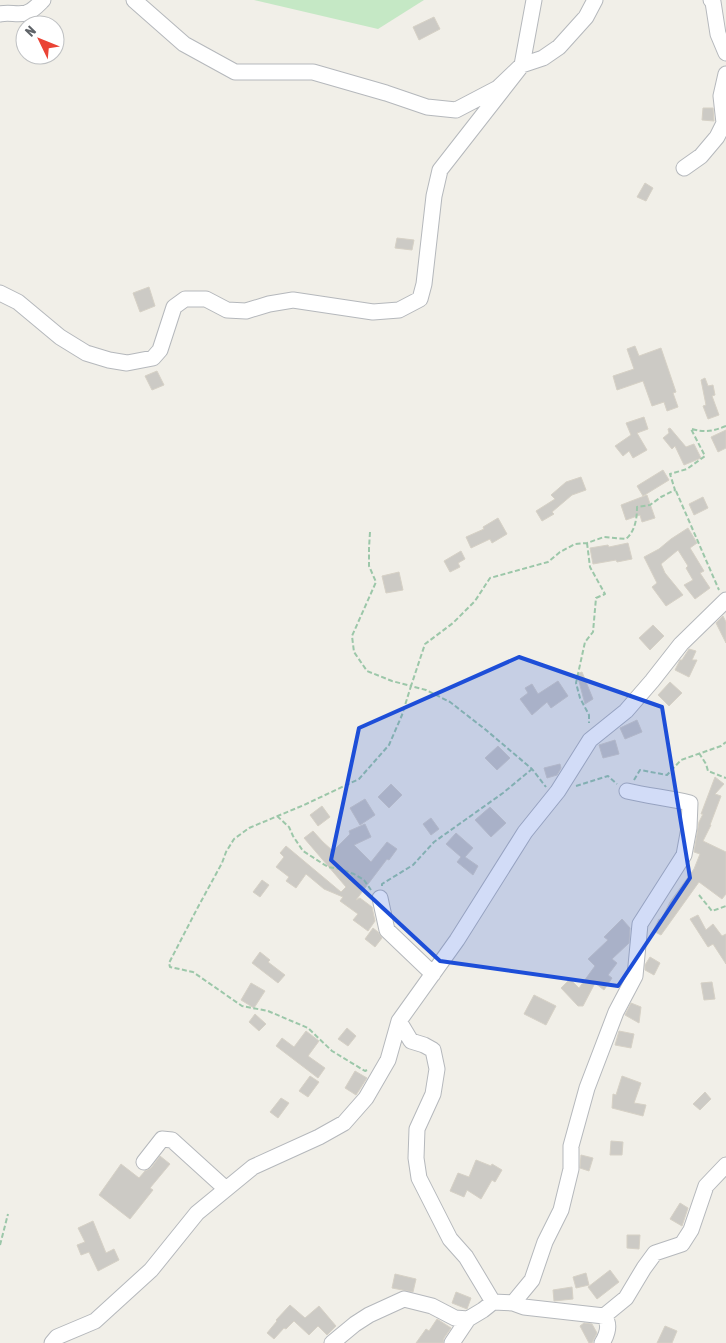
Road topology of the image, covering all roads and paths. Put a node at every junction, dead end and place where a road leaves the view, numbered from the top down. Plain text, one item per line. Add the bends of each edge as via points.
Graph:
1 (43, 0) edge
2 (134, 0) edge
3 (534, 0) edge
4 (595, 0) edge
5 (711, 0) edge
6 (0, 14) edge
7 (726, 53) edge
8 (522, 65) junction
9 (726, 74) edge
10 (684, 168) dead end
11 (0, 293) edge
12 (726, 426) edge
13 (676, 490) junction
14 (370, 532) dead end
15 (587, 543) junction
16 (725, 601) edge
17 (412, 686) junction
18 (590, 740) junction
19 (699, 753) dead end
20 (532, 769) dead end
21 (726, 778) edge
22 (627, 791) dead end
23 (277, 816) junction
24 (699, 895) dead end
25 (380, 898) junction
26 (726, 906) edge
27 (433, 974) junction
28 (399, 1021) junction
29 (388, 1060) junction
30 (144, 1162) dead end
31 (726, 1165) edge
32 (226, 1189) junction
33 (8, 1214) dead end
34 (0, 1245) edge
35 (493, 1302) junction
36 (513, 1303) junction
37 (604, 1316) junction
38 (468, 1319) junction
39 (52, 1343) edge
40 (332, 1343) edge
41 (452, 1343) edge
42 (602, 1343) edge

1 - 6 street via 25,13
2 - 8 street via 184,44 235,72 313,72 428,107 456,110 498,88
3 - 8 street
4 - 8 street via 586,17 559,47 543,58
5 - 7 street via 718,34
8 - 11 street via 440,170 420,299 399,310 372,312 293,300 246,311 227,310 206,299 185,299 174,307 160,350 153,358 127,363 86,353 60,337 18,302
9 - 10 street via 721,96 724,123 717,138 701,156
12 - 13 path via 703,432 691,429 705,456 687,469 670,474
13 - 15 path via 650,505 637,507 636,520 626,539 604,537
13 - 16 path
14 - 17 path via 369,566 376,582 352,636 354,652 367,670
15 - 17 path via 575,544 548,562 490,578 453,623 425,644
15 - 18 path via 590,566 605,594 596,598 593,632 585,642 576,683 589,715
16 - 18 street via 681,644 626,710
17 - 23 path via 389,745 359,779
18 - 27 street via 558,791 525,832
19 - 21 path via 708,771
20 - 25 path via 434,842 413,865 382,884
22 - 36 street via 690,803 684,855 640,924 634,976 616,1012 588,1088 571,1146 571,1169 561,1210 545,1242 532,1280
23 - 25 path via 289,827 303,851 328,867 364,880
23 - 29 path via 249,828 234,839 170,967 193,972 242,1006 268,1011 308,1028 332,1051 365,1070
24 - 26 path via 712,911
25 - 27 street via 388,930
27 - 28 street
28 - 29 street
28 - 35 street via 411,1041 433,1050 437,1069 433,1094 417,1129 419,1178 450,1239 466,1257
29 - 32 street via 366,1098 344,1123 253,1167
30 - 32 street via 162,1139 172,1140
31 - 37 street via 706,1186 691,1230 682,1244 655,1253 626,1298
32 - 39 street via 197,1213 151,1270 95,1321 57,1337
33 - 34 path
35 - 36 street
35 - 38 street
36 - 37 street
37 - 42 street via 608,1334
38 - 40 street via 455,1318 432,1306 404,1299 369,1315
38 - 41 street

